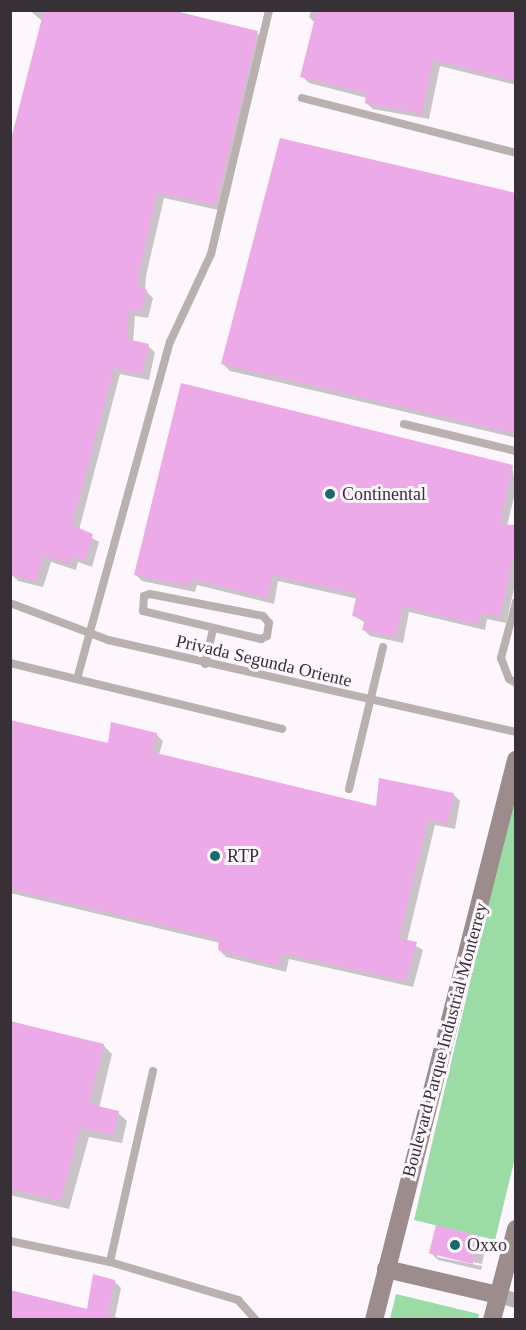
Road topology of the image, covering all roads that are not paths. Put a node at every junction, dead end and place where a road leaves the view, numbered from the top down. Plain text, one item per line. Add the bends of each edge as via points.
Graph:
1 (269, 10) edge
2 (302, 98) dead end
3 (516, 153) edge
4 (404, 424) dead end
5 (516, 451) edge
6 (516, 602) edge
7 (10, 603) edge
8 (213, 628) junction
9 (87, 633) junction
10 (383, 647) dead end
11 (10, 663) edge
12 (205, 664) junction
13 (77, 679) junction
14 (516, 683) edge
15 (372, 701) junction
16 (282, 729) dead end
17 (516, 732) edge
18 (516, 760) edge
19 (349, 789) dead end
20 (153, 1071) dead end
21 (516, 1229) edge
22 (10, 1241) edge
23 (110, 1262) junction
24 (386, 1269) junction
25 (507, 1297) edge
26 (256, 1320) edge
27 (374, 1320) edge
28 (492, 1320) edge

1 - 9 lane via 211,254 170,342
2 - 3 lane
4 - 5 lane
6 - 14 lane via 501,658 509,679
7 - 9 lane, Privada Segunda Oriente
8 - 8 lane via 261,639 267,636 269,623 263,616 144,596 143,611
8 - 12 lane
9 - 12 lane, Privada Segunda Oriente
9 - 13 lane
10 - 15 lane
11 - 13 lane
12 - 15 lane, Privada Segunda Oriente
13 - 16 lane
15 - 17 lane, Privada Segunda Oriente
15 - 19 lane
18 - 24 street, Boulevard Parque Industrial Monterrey
20 - 23 lane
21 - 25 street
22 - 23 lane
23 - 26 lane via 238,1300
24 - 25 street
24 - 27 street, Boulevard Parque Industrial Monterrey
25 - 28 street

